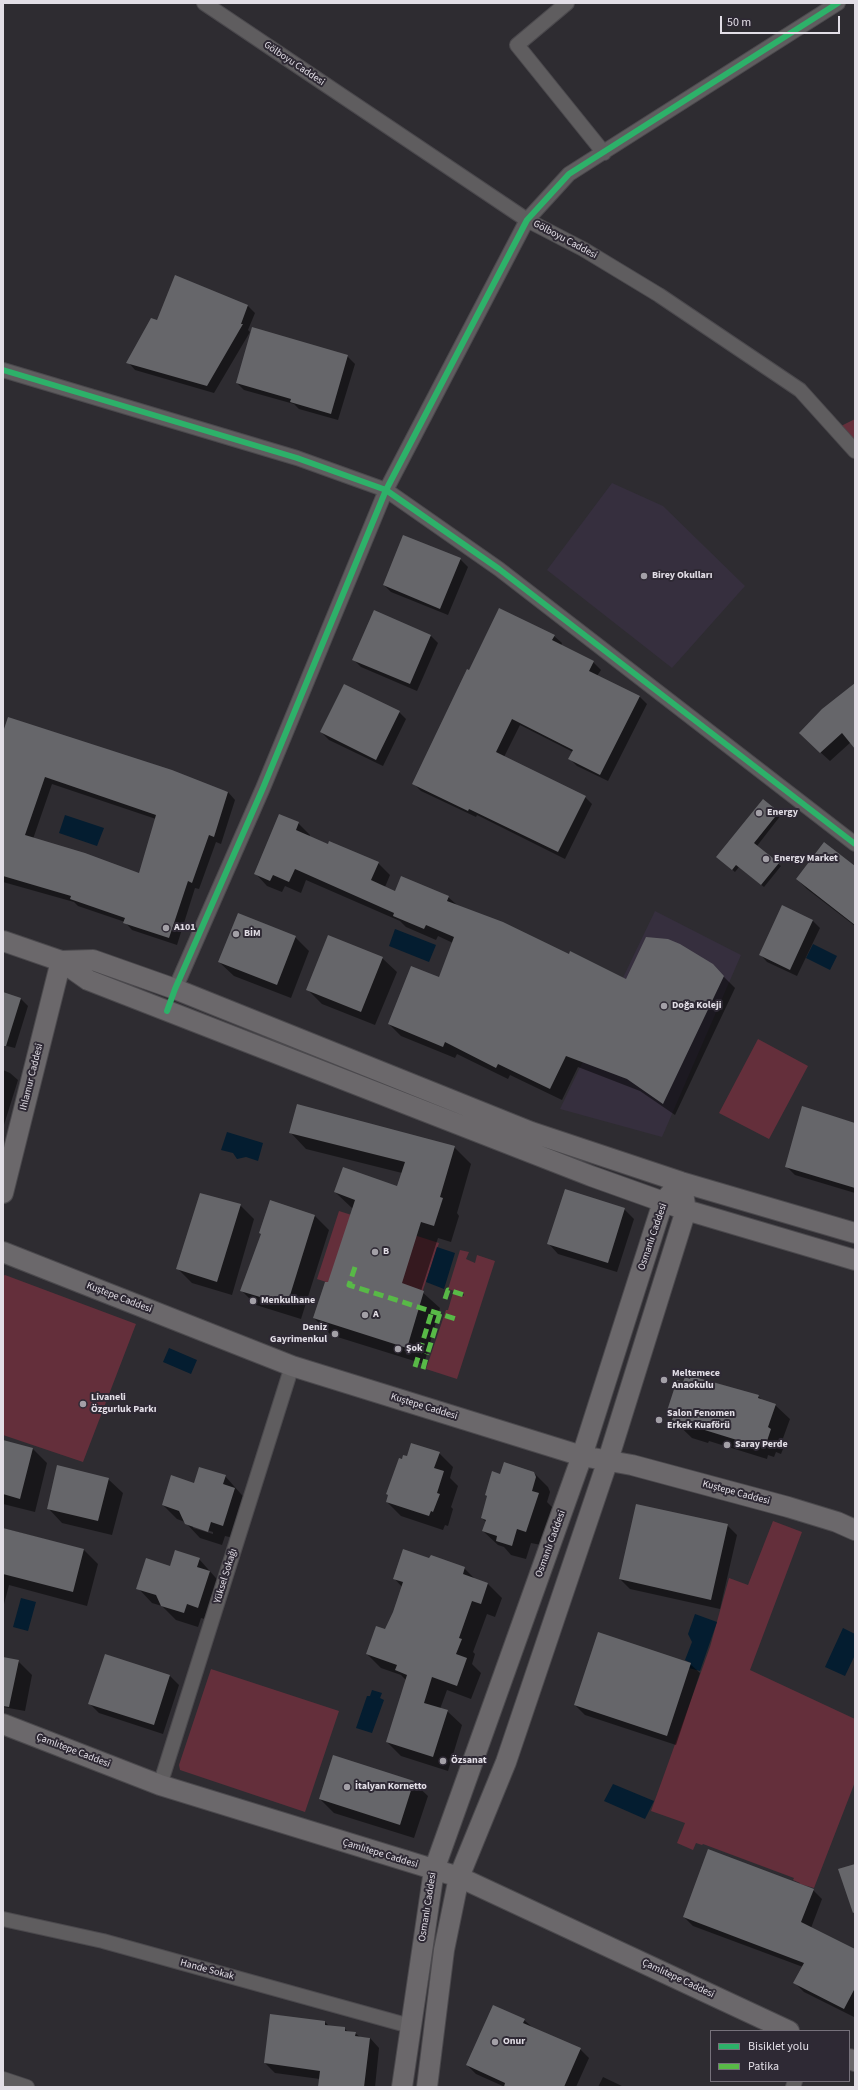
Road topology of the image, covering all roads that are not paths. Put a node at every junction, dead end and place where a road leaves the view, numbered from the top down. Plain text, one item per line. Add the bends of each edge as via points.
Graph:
1 (204, 3) edge
2 (567, 3) edge
3 (838, 3) edge
4 (604, 153) junction
5 (527, 220) junction
6 (3, 370) edge
7 (855, 451) edge
8 (386, 490) junction
9 (855, 844) edge
10 (3, 941) edge
11 (61, 961) junction
12 (175, 989) junction
13 (167, 1011) junction
14 (681, 1182) junction
15 (3, 1193) edge
16 (663, 1202) junction
17 (686, 1210) junction
18 (855, 1233) edge
19 (3, 1252) edge
20 (855, 1260) edge
21 (292, 1366) junction
22 (582, 1456) junction
23 (608, 1460) junction
24 (855, 1530) edge
25 (3, 1724) edge
26 (160, 1785) junction
27 (434, 1870) junction
28 (459, 1877) junction
29 (3, 1919) edge
30 (410, 2026) junction
31 (787, 2030) edge
32 (3, 2079) edge
33 (27, 2087) edge
34 (402, 2087) edge
35 (426, 2087) edge

1 - 5 street, Gölboyu Caddesi
2 - 4 street via 517,45
3 - 4 street
4 - 5 street via 569,174
5 - 7 street, Gölboyu Caddesi via 583,249 659,295 800,390
5 - 8 street
6 - 8 street via 297,458
8 - 9 street via 499,569
8 - 12 street via 263,788
10 - 11 street
11 - 12 street via 93,960
11 - 13 street via 88,980
11 - 15 street, Ihlamur Caddesi
12 - 13 street
12 - 14 street via 531,1132
13 - 16 street via 532,1154
14 - 16 street, Osmanlı Caddesi
14 - 17 street, Osmanlı Caddesi
14 - 18 street
16 - 17 street
16 - 22 street, Osmanlı Caddesi
17 - 20 street
17 - 23 street, Osmanlı Caddesi
19 - 21 street, Kuştepe Caddesi
21 - 22 street, Kuştepe Caddesi
21 - 26 street, Yüksel Sokağı
22 - 23 street, Kuştepe Caddesi
22 - 27 street, Osmanlı Caddesi
23 - 24 street, Kuştepe Caddesi via 788,1507
23 - 28 street, Osmanlı Caddesi via 506,1762
25 - 26 street, Çamlıtepe Caddesi
26 - 27 street, Çamlıtepe Caddesi
27 - 28 street, Çamlıtepe Caddesi
27 - 30 street, Osmanlı Caddesi
28 - 31 street, Çamlıtepe Caddesi
28 - 35 street, Osmanlı Caddesi via 444,1950
29 - 30 street, Hande Sokak via 103,1941
30 - 34 street, Osmanlı Caddesi
32 - 33 street

